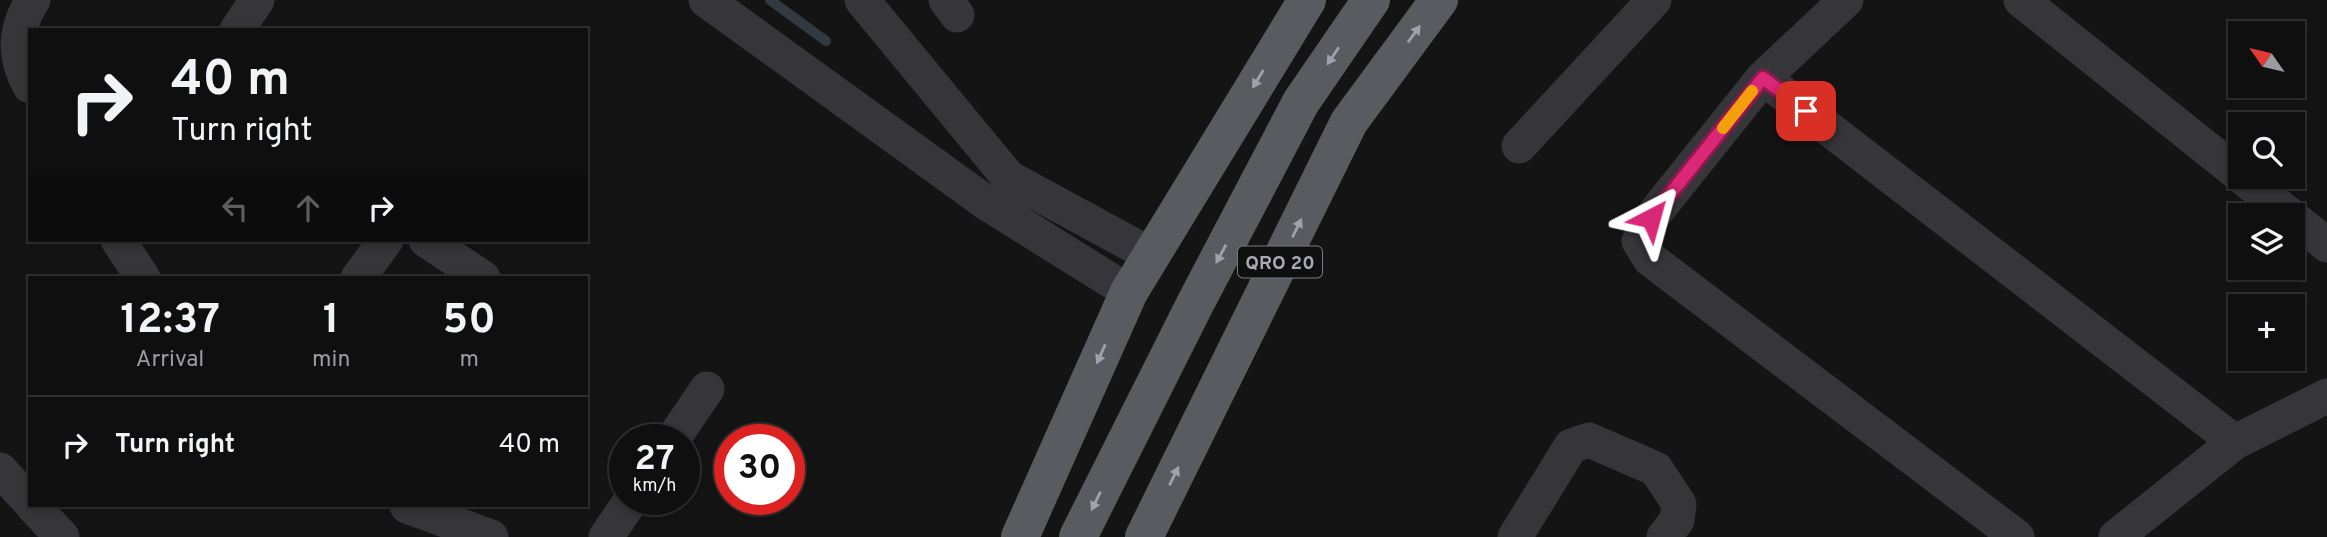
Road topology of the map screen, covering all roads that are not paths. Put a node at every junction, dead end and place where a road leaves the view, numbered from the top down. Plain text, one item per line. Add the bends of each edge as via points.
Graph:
1 (33, 0) edge
2 (257, 0) edge
3 (706, 0) edge
4 (862, 0) edge
5 (1307, 0) edge
6 (1371, 0) edge
7 (1439, 0) edge
8 (1654, 0) edge
9 (1846, 0) edge
10 (2021, 0) edge
11 (238, 28) edge
12 (1763, 78) junction
13 (28, 83) edge
14 (1519, 146) dead end
15 (2228, 166) edge
16 (2257, 189) edge
17 (2275, 203) edge
18 (2305, 227) edge
19 (119, 242) edge
20 (385, 242) edge
21 (429, 242) edge
22 (2327, 245) edge
23 (1151, 255) junction
24 (142, 276) edge
25 (359, 276) edge
26 (481, 276) edge
27 (1129, 292) junction
28 (708, 389) dead end
29 (2327, 396) edge
30 (684, 424) edge
31 (2235, 442) junction
32 (0, 470) edge
33 (28, 500) edge
34 (35, 507) edge
35 (410, 507) edge
36 (621, 515) edge
37 (62, 537) edge
38 (491, 537) edge
39 (606, 537) edge
40 (1020, 537) edge
41 (1079, 537) edge
42 (1144, 537) edge
43 (1515, 537) edge
44 (1664, 537) edge
45 (2017, 537) edge
46 (2116, 537) edge

1 - 13 street via 16,40 19,67
2 - 11 street
3 - 27 street via 988,204
4 - 23 street via 1009,178
5 -> 23 highway
6 -> 41 highway, QRO 20 via 1301,103
42 -> 7 highway, QRO 20 via 1349,122
8 - 14 street
9 - 12 street
10 - 15 street
12 - 31 street
12 - 45 street via 1651,218 1639,241 1650,259
16 - 17 street
18 - 22 street
19 - 24 street
20 - 25 street
21 - 26 street
23 - 27 highway
27 -> 40 highway
28 - 30 street
29 - 31 street
31 - 46 street
32 - 33 street
34 - 37 street
35 - 38 street
36 - 39 street
43 - 44 street via 1571,446 1590,440 1656,469 1679,504 1676,520

